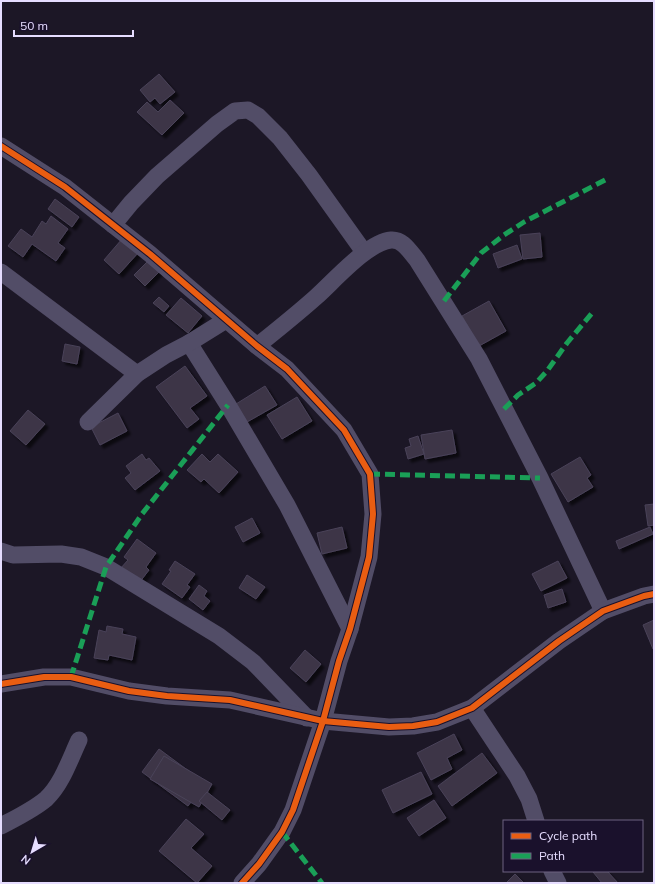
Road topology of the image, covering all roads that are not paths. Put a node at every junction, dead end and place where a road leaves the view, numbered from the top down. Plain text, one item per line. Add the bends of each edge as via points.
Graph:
1 (1, 146) edge
2 (113, 225) junction
3 (364, 252) junction
4 (1, 272) edge
5 (226, 320) junction
6 (189, 343) junction
7 (257, 346) junction
8 (137, 374) junction
9 (88, 422) dead end
10 (1, 551) edge
11 (654, 594) edge
12 (603, 611) junction
13 (350, 629) junction
14 (1, 684) edge
15 (472, 708) junction
16 (315, 719) junction
17 (79, 740) dead end
18 (536, 820) edge
19 (1, 826) edge
20 (552, 872) edge
21 (242, 883) edge
22 (558, 883) edge

1 - 2 street via 65,187
2 - 3 street via 157,176 217,124 235,111 248,110 258,116 280,138
2 - 5 street
3 - 7 street via 315,298
3 - 12 street via 380,242 392,240 407,247 417,260 479,359 540,478
4 - 8 street
5 - 6 street
5 - 7 street
6 - 8 street
6 - 13 street via 286,505
7 - 13 street via 287,369 344,430 370,474 373,514 369,557
8 - 9 street
10 - 16 street via 13,555 61,554 81,557 106,567 237,648
11 - 12 street
12 - 15 street
13 - 16 street
14 - 16 street via 44,677 71,677 129,691 230,700
15 - 16 street via 436,722 413,726 389,727
15 - 18 street via 517,776 529,799
16 - 21 street via 293,810 282,832 260,864
17 - 19 street via 59,782 47,798
20 - 22 street

